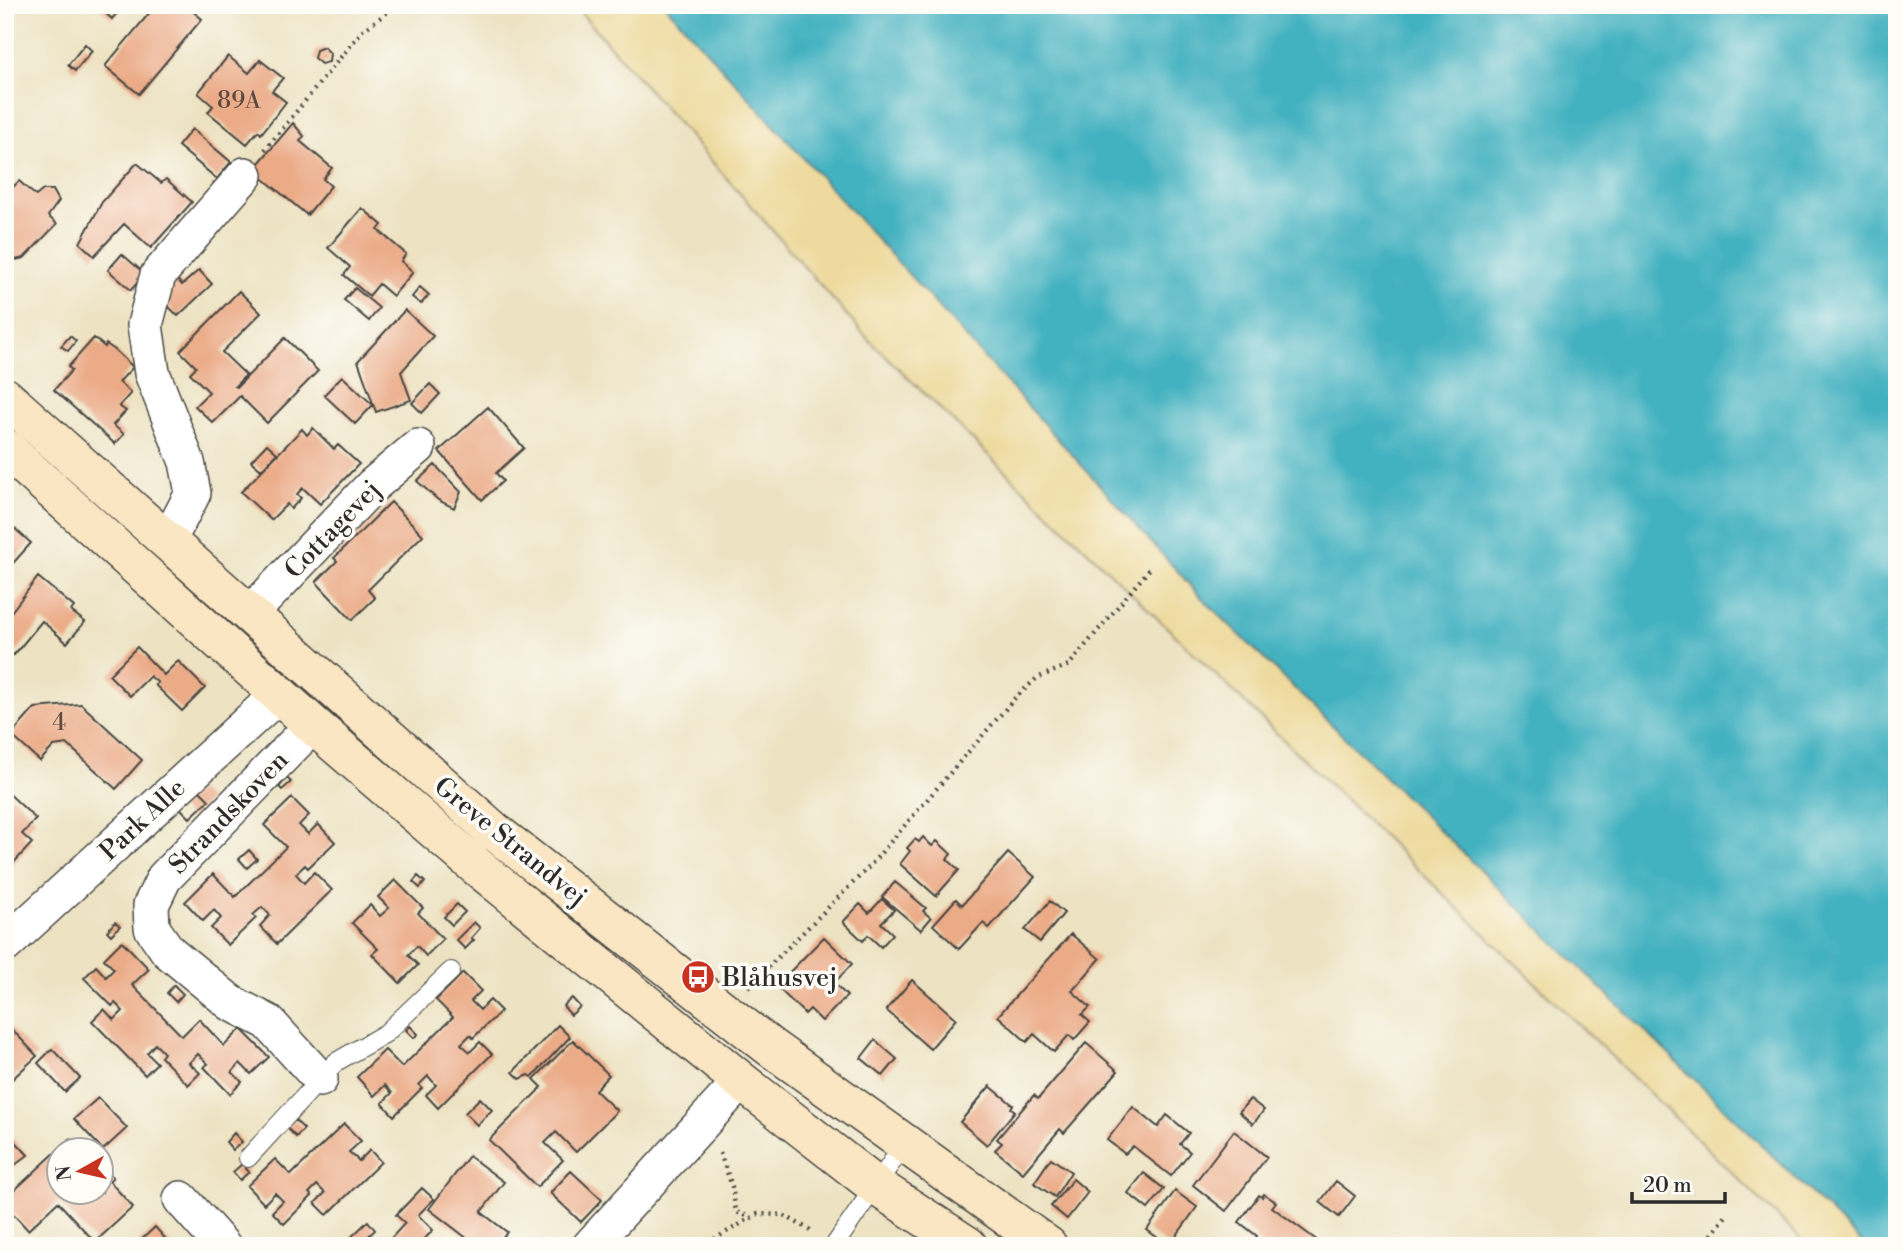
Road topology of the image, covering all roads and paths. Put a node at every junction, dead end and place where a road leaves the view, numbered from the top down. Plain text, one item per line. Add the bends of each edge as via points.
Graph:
1 (398, 5) edge
2 (245, 175) joint
3 (5, 397) edge
4 (418, 447) dead end
5 (5, 448) edge
6 (168, 541) junction
7 (1152, 566) dead end
8 (249, 615) junction
9 (280, 693) junction
10 (313, 725) junction
11 (5, 945) edge
12 (451, 971) dead end
13 (723, 1011) junction
14 (320, 1079) junction
15 (741, 1081) junction
16 (705, 1121) junction
17 (905, 1143) junction
18 (248, 1158) dead end
19 (876, 1186) junction
20 (181, 1199) dead end
21 (1726, 1216) dead end
22 (750, 1217) junction
23 (835, 1244) edge
24 (223, 1246) edge
25 (590, 1246) edge
26 (702, 1246) edge
27 (968, 1246) edge
28 (1048, 1246) edge
29 (1703, 1246) edge

1 - 2 path via 363,30
2 - 6 street via 158,275 145,324 152,373 187,462 193,493
3 - 6 main road, Greve Strandvej
4 - 8 street, Cottagevej via 372,486
5 - 9 main road, Greve Strandvej
6 - 8 main road, Greve Strandvej
7 - 13 path via 1069,665 1037,678 1015,698 868,868
8 - 13 main road, Greve Strandvej via 495,832
9 - 10 main road, Greve Strandvej
9 - 11 street, Park Alle
10 - 14 street, Strandskoven via 164,878 151,905 152,928 168,951 231,1003 268,1022
10 - 15 main road, Greve Strandvej via 475,865
12 - 14 lane via 386,1033 336,1062
13 - 17 main road, Greve Strandvej
14 - 18 lane
15 - 16 street
15 - 19 main road, Greve Strandvej
16 - 22 path via 722,1157 737,1212
16 - 25 street
17 - 19 lane
17 - 28 main road, Greve Strandvej
19 - 23 lane
19 - 27 main road, Greve Strandvej
20 - 24 street
21 - 29 path
22 - 23 path via 783,1215
22 - 26 path

